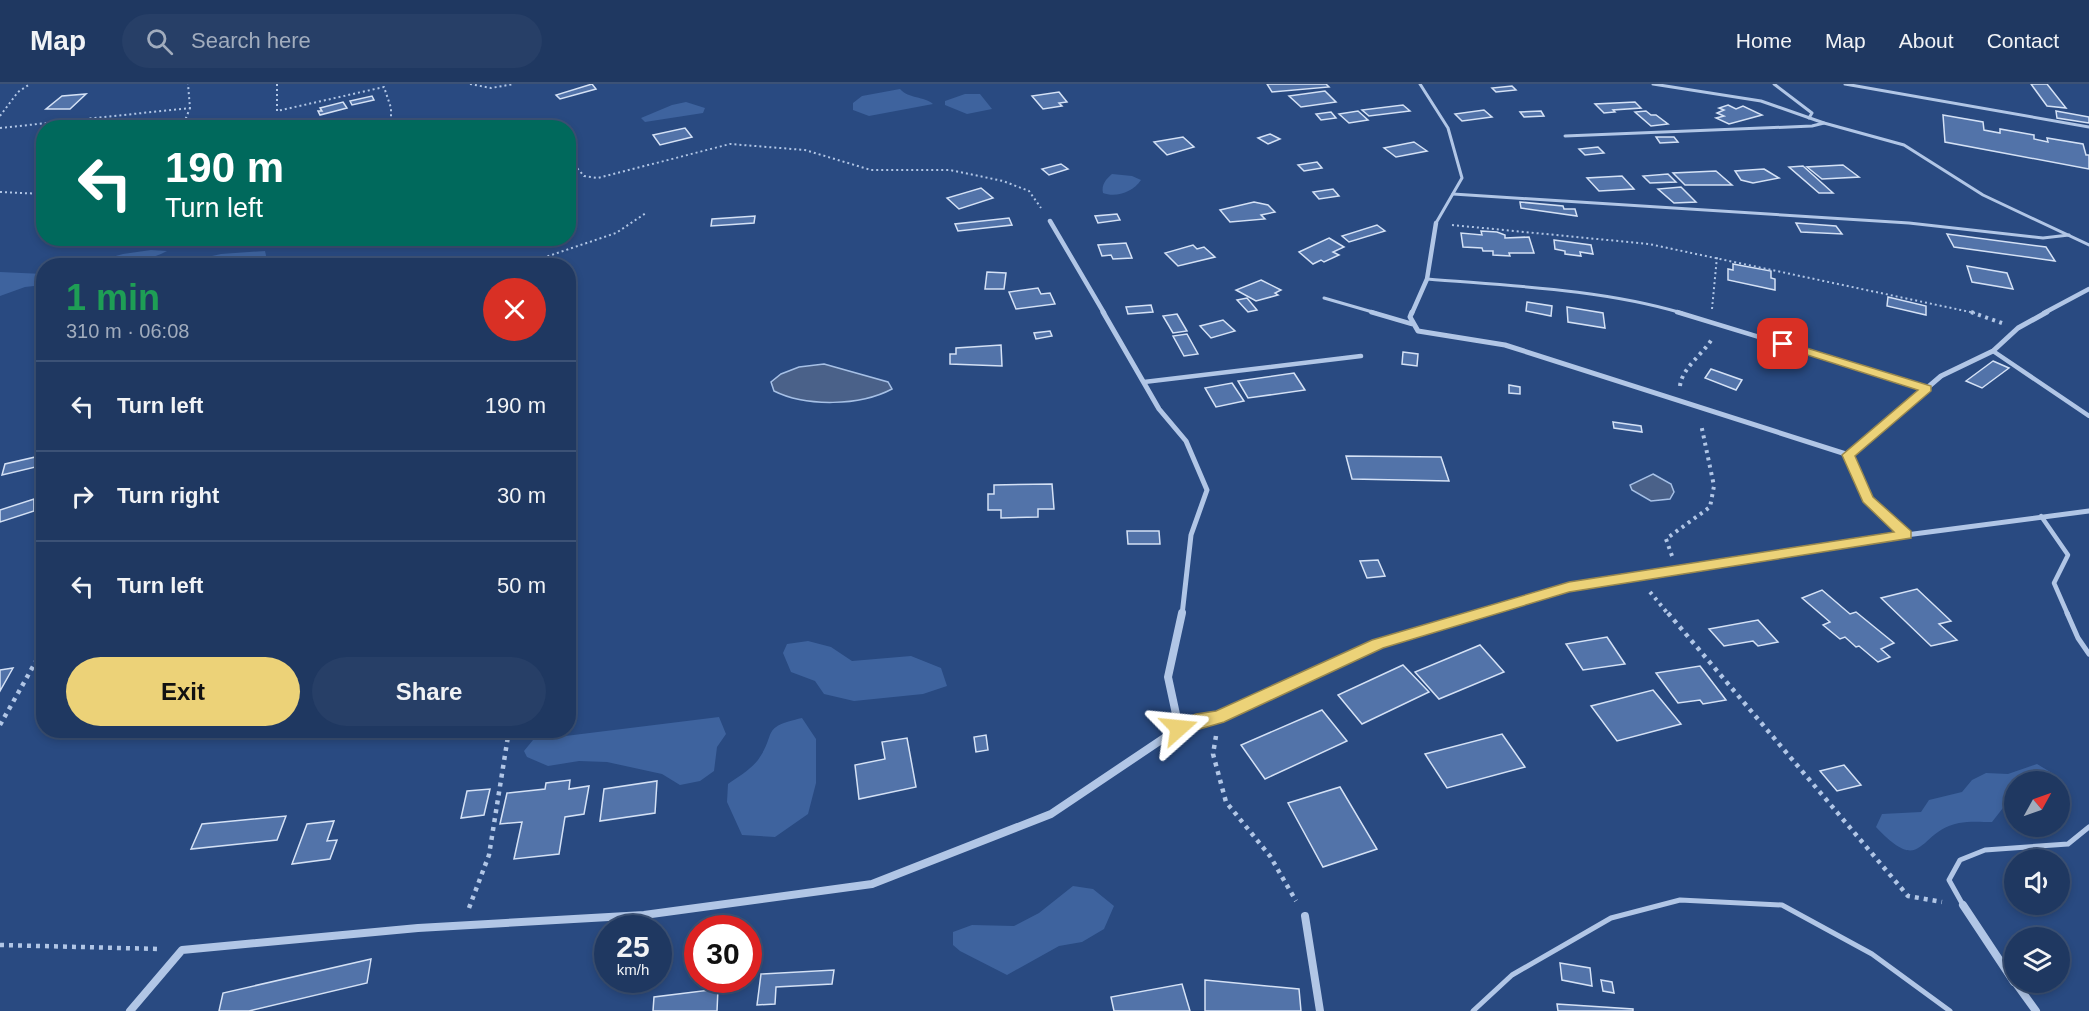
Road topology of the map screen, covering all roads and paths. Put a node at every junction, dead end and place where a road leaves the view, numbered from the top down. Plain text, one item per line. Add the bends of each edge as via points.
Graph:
1 (30, 84) edge
2 (188, 84) edge
3 (276, 84) edge
4 (470, 84) edge
5 (514, 84) edge
6 (1420, 84) edge
7 (1653, 84) edge
8 (1774, 84) edge
9 (1845, 84) edge
10 (190, 108) junction
11 (0, 116) edge
12 (1809, 118) junction
13 (76, 120) edge
14 (185, 120) edge
15 (391, 120) edge
16 (1824, 123) junction
17 (36, 124) edge
18 (2089, 127) edge
19 (0, 128) edge
20 (1565, 136) dead end
21 (576, 167) edge
22 (0, 192) edge
23 (36, 194) edge
24 (1453, 194) junction
25 (646, 213) dead end
26 (1050, 221) joint
27 (1436, 223) junction
28 (2069, 236) junction
29 (2089, 245) edge
30 (546, 258) edge
31 (1427, 279) junction
32 (2089, 289) edge
33 (1323, 298) dead end
34 (1412, 324) junction
35 (2018, 328) junction
36 (1993, 351) junction
37 (1361, 356) dead end
38 (1144, 381) junction
39 (1926, 388) junction
40 (1697, 405) junction
41 (2089, 416) edge
42 (1849, 455) junction
43 (2089, 511) edge
44 (2041, 516) junction
45 (1906, 535) junction
46 (1677, 571) junction
47 (1638, 577) junction
48 (2089, 654) edge
49 (36, 661) edge
50 (1218, 717) junction
51 (0, 725) edge
52 (1179, 728) junction
53 (508, 738) edge
54 (2089, 827) edge
55 (1963, 905) junction
56 (1305, 916) joint
57 (463, 926) junction
58 (0, 945) edge
59 (182, 950) junction
60 (2004, 966) edge
61 (2023, 993) edge
62 (130, 1011) edge
63 (1320, 1011) edge
64 (1473, 1011) edge
65 (1950, 1011) edge
66 (2036, 1011) edge

1 - 11 path
2 - 10 path
3 - 15 path via 277,111 384,87
4 - 5 path via 491,88
6 - 24 lane via 1448,128 1462,178
7 - 12 lane via 1761,101
8 - 12 lane via 1812,113
9 - 18 lane
10 - 13 path
10 - 14 path
12 - 16 lane
16 - 20 lane
16 - 28 lane via 1904,145 1983,195
17 - 19 path
21 - 26 path via 584,176 598,178 730,144 805,150 871,170 950,170 1003,181 1029,191
22 - 23 path
24 - 27 lane
24 - 28 lane via 1909,223 2043,238
25 - 30 path via 616,233
26 - 38 street
27 - 31 street
27 - 35 path via 1672,248 1971,312
28 - 29 lane
31 - 34 street via 1410,317
31 - 39 lane via 1536,288 1654,305
32 - 35 street
33 - 34 lane
34 - 40 street via 1418,331 1430,334 1505,345
35 - 36 street
36 - 39 street via 1941,376
36 - 41 lane
37 - 38 lane
38 - 52 street via 1159,409 1186,441 1207,490 1191,535 1183,608 1168,677
39 - 42 street
40 - 42 street
40 - 46 path via 1714,486 1710,507 1666,539
42 - 45 street via 1867,499
43 - 44 street
44 - 45 street
44 - 48 lane via 2068,555 2054,583
45 - 46 street
46 - 47 street
47 - 50 street via 1559,590 1378,644
47 - 55 path via 1908,896
49 - 51 path
50 - 52 street
50 - 56 path via 1213,754 1226,802 1270,856
52 - 57 street via 1051,814 872,884 644,915
53 - 57 path via 489,855
54 - 55 lane via 2068,844 1984,850 1960,860 1949,880
55 - 60 street
56 - 63 street
57 - 59 street
58 - 59 path
59 - 62 street
61 - 66 street
64 - 65 lane via 1512,975 1611,918 1680,900 1782,905 1872,954

